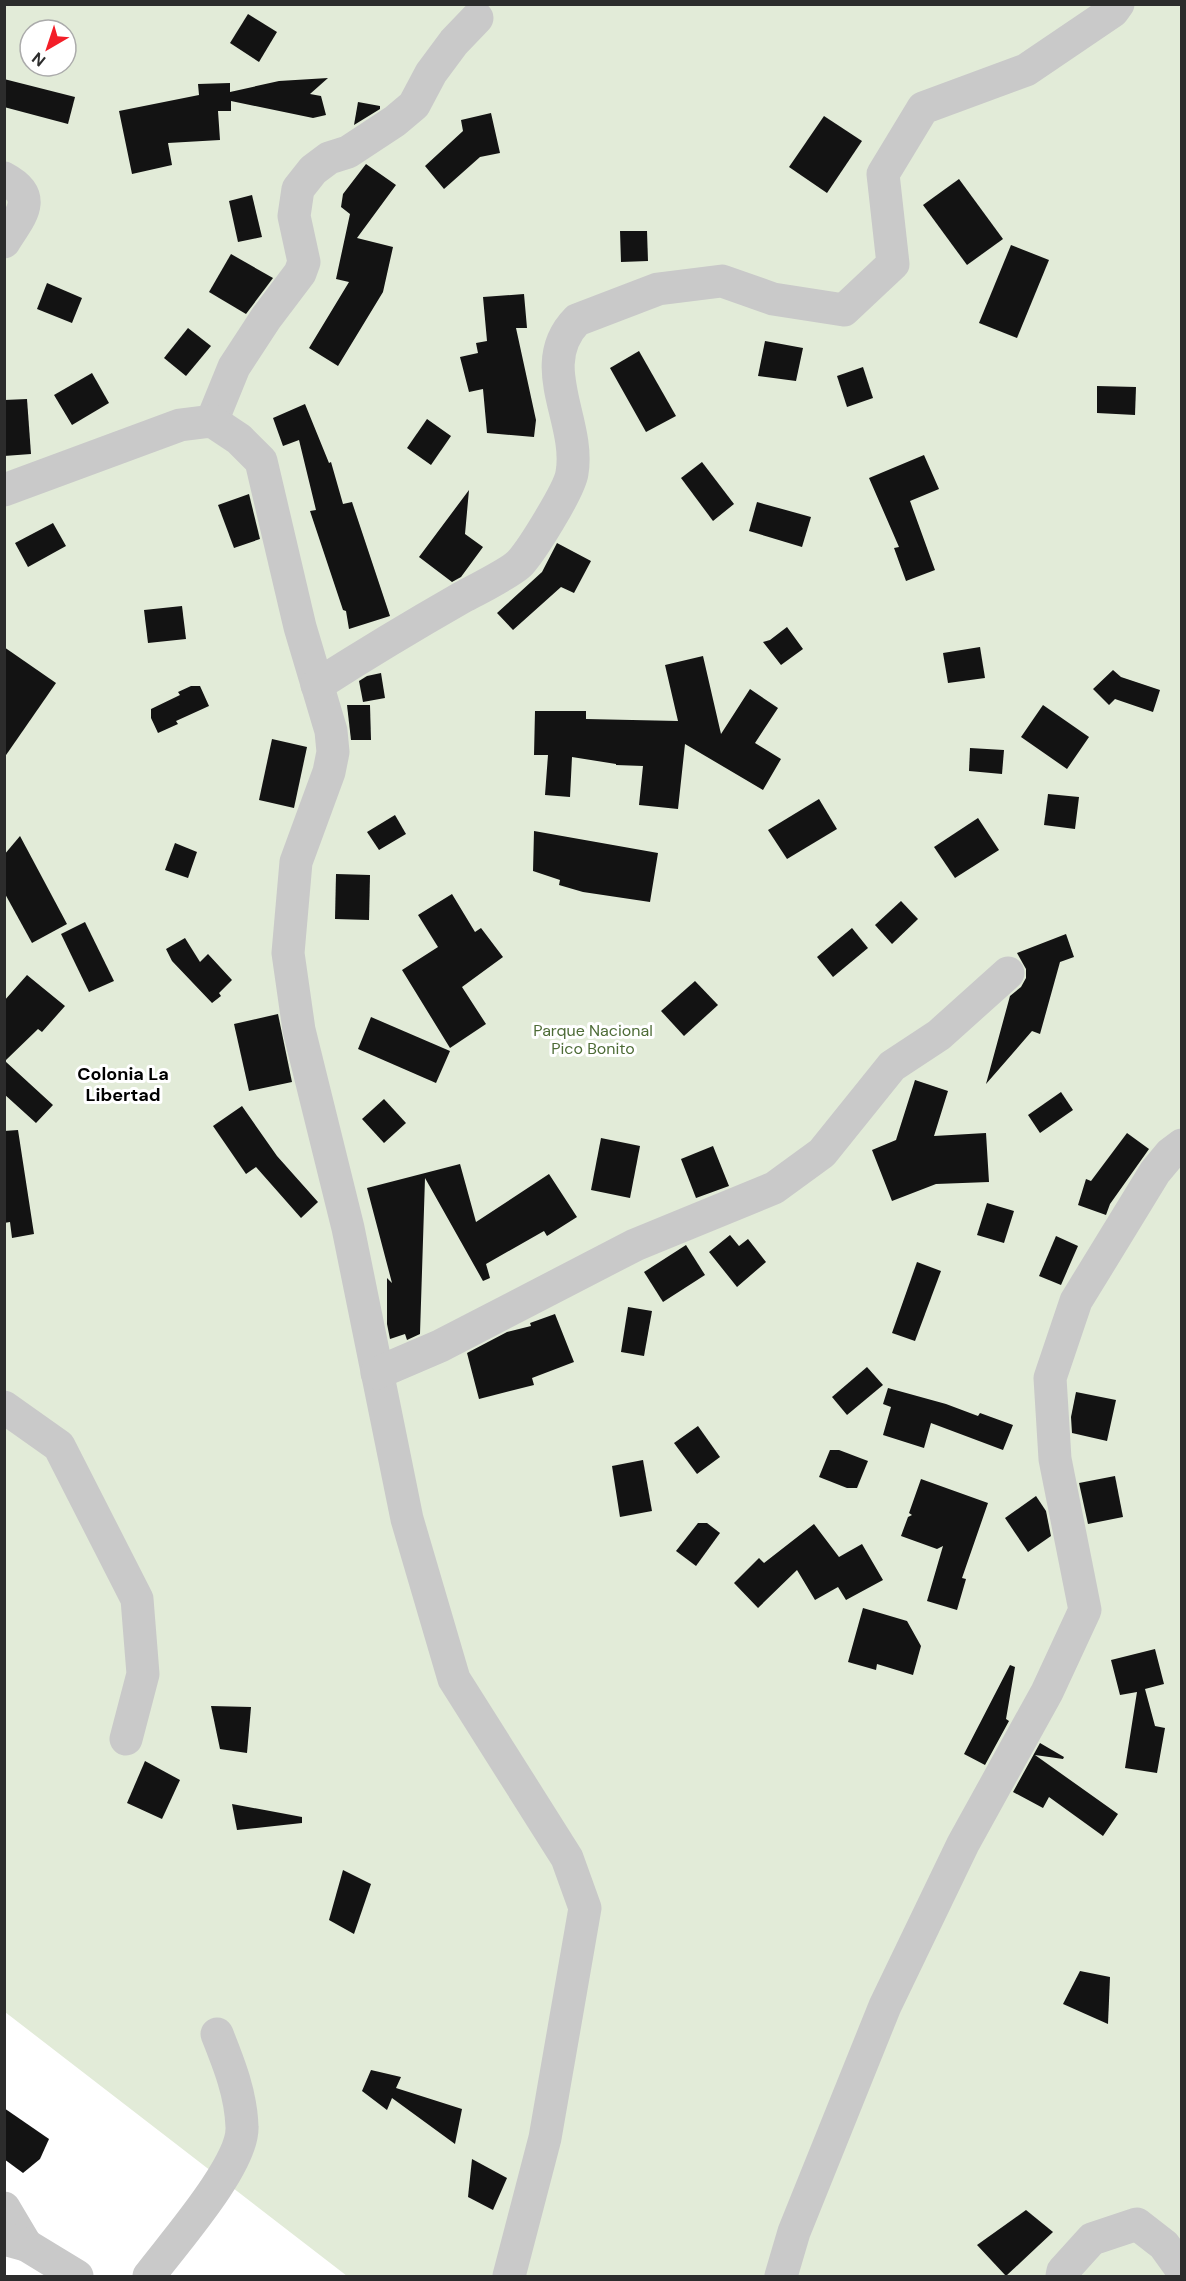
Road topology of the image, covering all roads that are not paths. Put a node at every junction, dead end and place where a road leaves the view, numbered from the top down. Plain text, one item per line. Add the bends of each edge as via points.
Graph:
1 (1118, 4) edge
2 (477, 18) dead end
3 (4, 178) edge
4 (4, 242) edge
5 (212, 420) junction
6 (4, 490) edge
7 (316, 685) junction
8 (1008, 973) dead end
9 (1182, 1145) edge
10 (377, 1374) junction
11 (4, 1407) edge
12 (126, 1739) dead end
13 (217, 2034) dead end
14 (4, 2208) edge
15 (15, 2242) edge
16 (1182, 2270) edge
17 (77, 2277) edge
18 (149, 2277) edge
19 (509, 2277) edge
20 (781, 2277) edge
21 (1062, 2277) edge

1 - 7 street via 1026,70 923,108 883,174 893,264 844,310 773,299 722,281 658,289 577,320 560,344 558,370 574,452 572,474 565,492 519,565
2 - 5 street via 431,73 414,105 348,152 329,158 312,170 298,189 294,216 304,262 300,273 234,368
3 - 4 street via 20,188 26,201
5 - 6 street via 180,425
5 - 7 street via 240,439 261,461
7 - 10 street via 331,731 333,752 296,861 288,953 299,1030 348,1228
8 - 10 street via 939,1035 892,1066 822,1153 774,1188 635,1245 440,1346
9 - 20 street via 1155,1172 1076,1301 1050,1378 1054,1459 1085,1610 1047,1692 963,1844 885,2006 794,2232
10 - 19 street via 407,1519 454,1679 567,1858 585,1908 545,2138
11 - 12 street via 59,1446 137,1599 143,1674
13 - 18 street via 235,2081 243,2128 235,2159
14 - 15 street
15 - 17 street
16 - 21 street via 1164,2245 1137,2224 1092,2239

